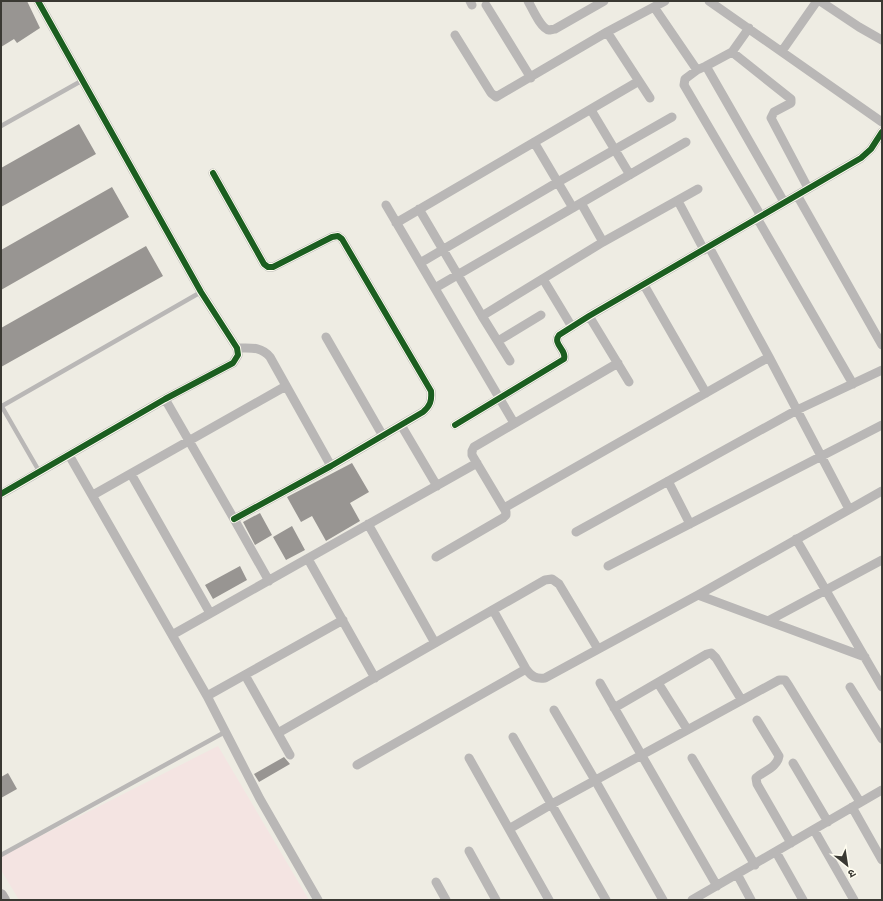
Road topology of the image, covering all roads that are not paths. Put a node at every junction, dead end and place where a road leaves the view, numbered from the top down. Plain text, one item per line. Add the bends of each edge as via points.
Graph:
1 (38, 1) edge
2 (528, 1) edge
3 (665, 1) edge
4 (709, 1) edge
5 (818, 1) edge
6 (601, 2) edge
7 (486, 5) dead end
8 (654, 8) junction
9 (749, 28) junction
10 (607, 32) junction
11 (455, 35) dead end
12 (882, 40) edge
13 (782, 51) junction
14 (732, 52) junction
15 (706, 66) junction
16 (697, 70) junction
17 (531, 78) junction
18 (83, 80) junction
19 (640, 81) junction
20 (650, 98) dead end
21 (591, 110) junction
22 (672, 117) dead end
23 (882, 122) edge
24 (1, 126) edge
25 (882, 132) edge
26 (534, 142) junction
27 (686, 142) dead end
28 (615, 149) junction
29 (213, 173) dead end
30 (630, 175) junction
31 (558, 182) junction
32 (808, 188) junction
33 (698, 190) dead end
34 (796, 195) junction
35 (678, 201) junction
36 (784, 202) junction
37 (386, 205) dead end
38 (577, 206) junction
39 (419, 210) junction
40 (759, 217) junction
41 (396, 223) junction
42 (603, 242) junction
43 (706, 248) junction
44 (443, 250) junction
45 (420, 263) junction
46 (458, 275) junction
47 (543, 279) junction
48 (644, 285) junction
49 (434, 288) junction
50 (201, 292) junction
51 (482, 316) junction
52 (540, 316) dead end
53 (589, 316) junction
54 (572, 327) junction
55 (326, 337) dead end
56 (498, 341) junction
57 (882, 345) edge
58 (237, 348) junction
59 (769, 357) junction
60 (510, 361) dead end
61 (618, 363) junction
62 (882, 370) edge
63 (629, 382) dead end
64 (853, 384) junction
65 (286, 386) junction
66 (706, 393) junction
67 (165, 399) junction
68 (499, 399) junction
69 (1, 405) edge
70 (797, 410) junction
71 (514, 423) junction
72 (882, 424) edge
73 (401, 425) junction
74 (455, 425) dead end
75 (383, 436) junction
76 (188, 441) junction
77 (69, 454) junction
78 (821, 456) junction
79 (477, 463) junction
80 (331, 466) junction
81 (39, 471) junction
82 (131, 474) junction
83 (668, 481) junction
84 (437, 486) junction
85 (882, 491) edge
86 (1, 494) edge
87 (93, 495) junction
88 (504, 508) junction
89 (849, 509) junction
90 (234, 519) junction
91 (368, 524) junction
92 (690, 524) junction
93 (576, 532) dead end
94 (796, 539) junction
95 (436, 557) dead end
96 (308, 559) junction
97 (881, 564) edge
98 (608, 566) dead end
99 (269, 581) junction
100 (826, 590) junction
101 (698, 595) junction
102 (493, 610) junction
103 (210, 613) junction
104 (342, 620) junction
105 (768, 622) junction
106 (172, 635) junction
107 (435, 643) junction
108 (598, 649) junction
109 (865, 658) junction
110 (526, 669) junction
111 (245, 675) junction
112 (375, 678) junction
113 (658, 683) junction
114 (600, 684) dead end
115 (850, 687) dead end
116 (882, 687) edge
117 (207, 696) junction
118 (741, 699) junction
119 (614, 708) junction
120 (554, 710) dead end
121 (757, 720) dead end
122 (687, 729) junction
123 (226, 732) junction
124 (278, 733) junction
125 (513, 737) dead end
126 (882, 739) edge
127 (290, 755) dead end
128 (641, 756) junction
129 (469, 758) dead end
130 (692, 758) dead end
131 (793, 763) dead end
132 (357, 764) dead end
133 (595, 780) junction
134 (882, 790) edge
135 (550, 805) junction
136 (856, 805) junction
137 (828, 822) junction
138 (509, 829) junction
139 (814, 830) junction
140 (791, 843) junction
141 (469, 852) dead end
142 (776, 852) junction
143 (1, 855) edge
144 (882, 860) edge
145 (755, 864) junction
146 (737, 874) junction
147 (436, 882) dead end
148 (718, 886) junction
149 (1, 895) edge
150 (697, 899) edge
151 (4, 900) edge
152 (318, 900) edge
153 (446, 900) edge
154 (496, 900) edge
155 (549, 900) edge
156 (606, 900) edge
157 (663, 900) edge
158 (751, 900) edge
159 (803, 900) edge
160 (854, 900) edge

1 - 18 street
2 - 6 street via 541,24 549,30
3 - 8 street
4 - 9 street
5 - 12 street
5 - 13 street
7 - 17 street
8 - 10 street
8 - 16 street
9 - 13 street
9 - 14 street
10 - 17 street
10 - 19 street
11 - 17 street via 494,96 500,96
13 - 23 street
14 - 15 street
14 - 32 street via 792,99 791,103 774,112 771,118
15 - 16 street
15 - 36 street
16 - 40 street via 685,79 684,85
18 - 24 lane
18 - 50 street
19 - 20 street
19 - 21 street
21 - 26 street
21 - 28 street
22 - 28 street
25 - 32 street via 871,149 861,158
26 - 31 street
26 - 39 street
27 - 30 street
28 - 30 street
28 - 31 street
29 - 73 street via 268,267 273,268 332,237 338,236 346,244 431,391 432,400 429,407
30 - 38 street
31 - 38 street
31 - 44 street
32 - 34 street
33 - 35 street
34 - 36 street
34 - 57 street
35 - 42 street
35 - 43 street
36 - 40 street
37 - 41 street
38 - 42 street
38 - 46 street
39 - 41 street
39 - 44 street
40 - 43 street
40 - 64 street
41 - 45 street
42 - 47 street
43 - 48 street
43 - 59 street
44 - 45 street
44 - 46 street
45 - 49 street
46 - 49 street
46 - 51 street
47 - 51 street
47 - 54 street
48 - 53 street
48 - 66 street
49 - 68 street
50 - 58 street
50 - 69 lane
51 - 56 street
52 - 56 street
53 - 54 street
53 - 61 street
54 - 68 street via 557,338 564,359
55 - 75 street
56 - 60 street
58 - 65 street via 265,351
58 - 67 street via 238,355 233,363
59 - 66 street
59 - 70 street
61 - 63 street
61 - 71 street
62 - 64 street
64 - 70 street
65 - 76 street
65 - 80 street
66 - 88 street
67 - 76 street
67 - 77 street
68 - 71 street
68 - 74 street
69 - 81 lane
70 - 78 street
70 - 83 street
71 - 79 street via 474,447 472,455
72 - 78 street
73 - 75 street
73 - 84 street
75 - 80 street
76 - 82 street
76 - 90 street
77 - 81 street
77 - 87 street
78 - 89 street
78 - 92 street
79 - 84 street
79 - 88 street
80 - 90 street
81 - 86 street
82 - 87 street
82 - 103 street
83 - 92 street
83 - 93 street
84 - 91 street
85 - 89 street
87 - 106 street
88 - 95 street via 506,515 503,518
89 - 94 street
90 - 99 street
91 - 96 street
91 - 107 street
92 - 98 street
94 - 100 street
94 - 101 street
96 - 99 street
96 - 104 street
97 - 100 street
99 - 103 street
100 - 105 street
100 - 109 street
101 - 105 street
101 - 108 street
102 - 107 street
102 - 108 street via 545,580 552,579 559,584
102 - 110 street
103 - 106 street
104 - 111 street
104 - 112 street
105 - 109 street
106 - 117 street
107 - 112 street
108 - 110 street via 546,678 538,679
109 - 116 street
110 - 132 street
111 - 117 street
111 - 124 street
112 - 124 street
113 - 118 street via 711,653
113 - 119 street
113 - 122 street
114 - 119 street
115 - 126 street
117 - 123 street
118 - 122 street
118 - 136 street via 778,680 785,680
119 - 128 street
120 - 133 street
121 - 140 street via 779,756 775,765 756,778 757,784
122 - 128 street
123 - 143 lane
123 - 152 street
124 - 127 street
125 - 135 street
128 - 133 street
128 - 148 street
129 - 138 street
130 - 145 street
131 - 137 street
133 - 135 street
133 - 157 street
134 - 136 street
135 - 138 street
135 - 156 street
136 - 137 street
136 - 144 street
137 - 139 street
138 - 155 street
139 - 140 street
139 - 160 street
140 - 142 street
141 - 154 street
142 - 145 street
142 - 159 street
145 - 146 street
146 - 148 street
146 - 158 street
147 - 153 street
148 - 150 street
149 - 151 street

